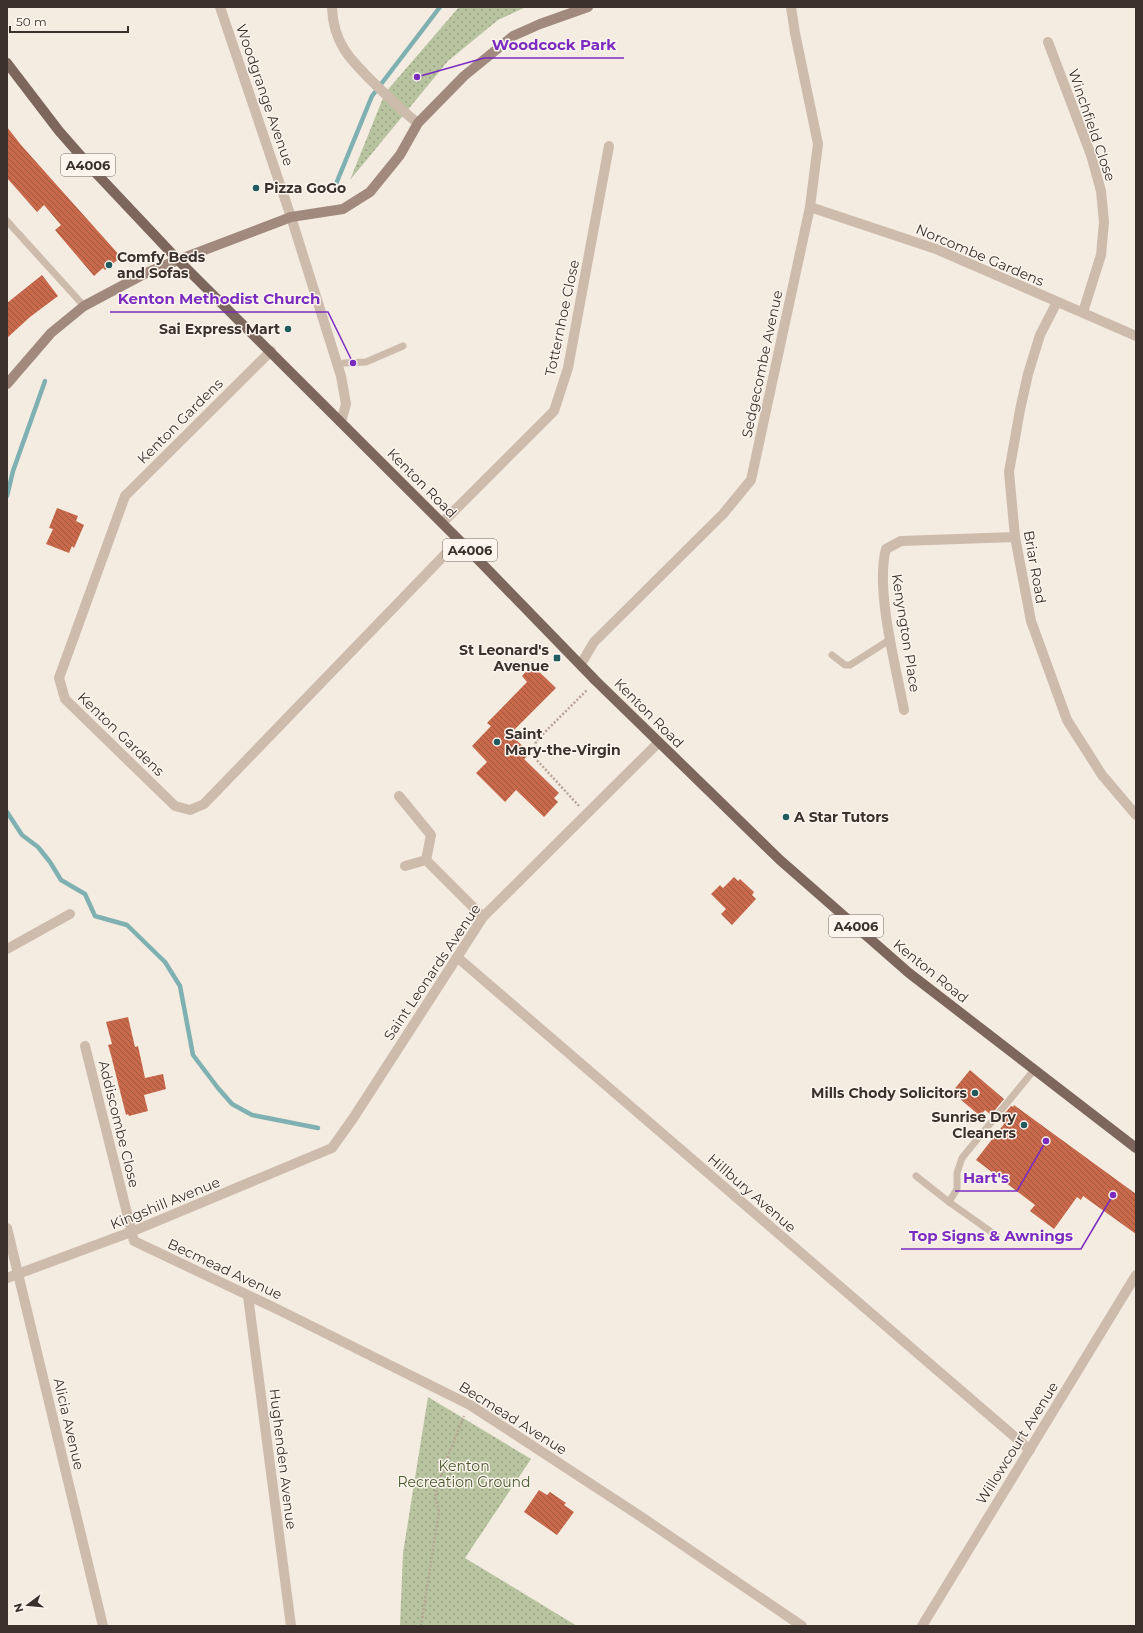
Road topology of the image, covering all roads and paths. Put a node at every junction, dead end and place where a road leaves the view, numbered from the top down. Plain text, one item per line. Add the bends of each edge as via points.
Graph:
1 (220, 7) edge
2 (332, 7) edge
3 (588, 7) edge
4 (791, 7) edge
5 (1048, 42) dead end
6 (7, 63) edge
7 (418, 123) junction
8 (609, 146) dead end
9 (810, 207) junction
10 (291, 217) junction
11 (7, 221) edge
12 (178, 260) junction
13 (1057, 302) junction
14 (84, 306) junction
15 (1083, 312) junction
16 (1136, 336) edge
17 (403, 346) dead end
18 (271, 350) junction
19 (337, 366) junction
20 (7, 384) edge
21 (341, 422) junction
22 (442, 523) junction
23 (1015, 537) junction
24 (459, 540) junction
25 (891, 639) junction
26 (832, 655) dead end
27 (581, 664) junction
28 (596, 681) junction
29 (904, 710) dead end
30 (658, 742) junction
31 (399, 796) dead end
32 (586, 814) junction
33 (1136, 815) edge
34 (426, 860) junction
35 (405, 866) dead end
36 (70, 914) dead end
37 (483, 917) junction
38 (7, 949) edge
39 (457, 957) junction
40 (85, 1046) dead end
41 (1034, 1070) junction
42 (332, 1148) joint
43 (1136, 1148) edge
44 (916, 1176) dead end
45 (949, 1202) junction
46 (7, 1228) edge
47 (131, 1232) junction
48 (997, 1236) dead end
49 (18, 1272) junction
50 (1136, 1275) edge
51 (7, 1278) edge
52 (248, 1296) junction
53 (470, 1405) junction
54 (1030, 1450) junction
55 (103, 1626) edge
56 (291, 1626) edge
57 (421, 1626) edge
58 (802, 1626) edge
59 (922, 1626) edge

1 - 10 street, Woodgrange Avenue
2 - 7 street via 336,32 344,50 404,113
3 - 7 street via 513,36 464,76
4 - 9 street, Sedgecombe Avenue via 818,144
5 - 15 street, Winchfield Close via 1091,155 1101,191 1104,222 1101,255
6 - 12 main road, A4006 via 59,131
7 - 10 street via 400,154 370,192 342,209
8 - 22 street, Totternhoe Close via 568,368 554,410
9 - 13 street, Norcombe Gardens via 936,249
9 - 27 street, Sedgecombe Avenue via 751,480 723,514 594,642
10 - 12 street
10 - 19 street, Woodgrange Avenue
11 - 14 lane
12 - 14 street via 146,273
12 - 18 main road, Kenton Road / A4006
13 - 15 street, Norcombe Gardens
13 - 23 street, Briar Road via 1040,335 1020,410 1009,472
14 - 20 street via 51,333
15 - 16 street, Norcombe Gardens
17 - 19 lane via 366,362 344,363
18 - 21 main road, Kenton Road / A4006
18 - 24 street, Kenton Gardens via 125,496 59,678 64,699 175,806 190,810 204,804
19 - 21 street, Woodgrange Avenue via 346,404
21 - 22 main road, Kenton Road / A4006
22 - 24 main road, Kenton Road / A4006
23 - 25 street, Kenyngton Place via 900,541 886,549 882,562 883,587
23 - 33 street, Briar Road via 1031,621 1067,720 1102,775
24 - 27 main road, Kenton Road / A4006
25 - 26 lane via 850,665 845,665
25 - 29 street, Kenyngton Place
27 - 28 main road, Kenton Road / A4006
28 - 30 main road, Kenton Road / A4006
28 - 32 path via 536,741 534,757
30 - 32 street, Saint Leonards Avenue
30 - 41 main road, Kenton Road / A4006 via 780,860 909,973
31 - 34 street via 431,835
32 - 37 street, Saint Leonards Avenue
34 - 35 street
34 - 37 street
36 - 38 street
37 - 39 street, Saint Leonards Avenue
39 - 42 street, Saint Leonards Avenue
39 - 54 street, Hillbury Avenue
40 - 47 street, Addiscombe Close
41 - 43 main road, Kenton Road / A4006
41 - 45 lane via 962,1158 957,1174 957,1189
42 - 47 street, Kingshill Avenue
44 - 45 lane
45 - 48 lane
46 - 49 street, Alicia Avenue
47 - 49 street, Kingshill Avenue
47 - 52 street, Becmead Avenue via 134,1241
49 - 51 street, Kingshill Avenue
49 - 55 street, Alicia Avenue
50 - 54 street, Willowcourt Avenue
52 - 53 street, Becmead Avenue
52 - 56 street, Hughenden Avenue
53 - 57 path via 444,1466 435,1496 439,1511
53 - 58 street, Becmead Avenue
54 - 59 street, Willowcourt Avenue

